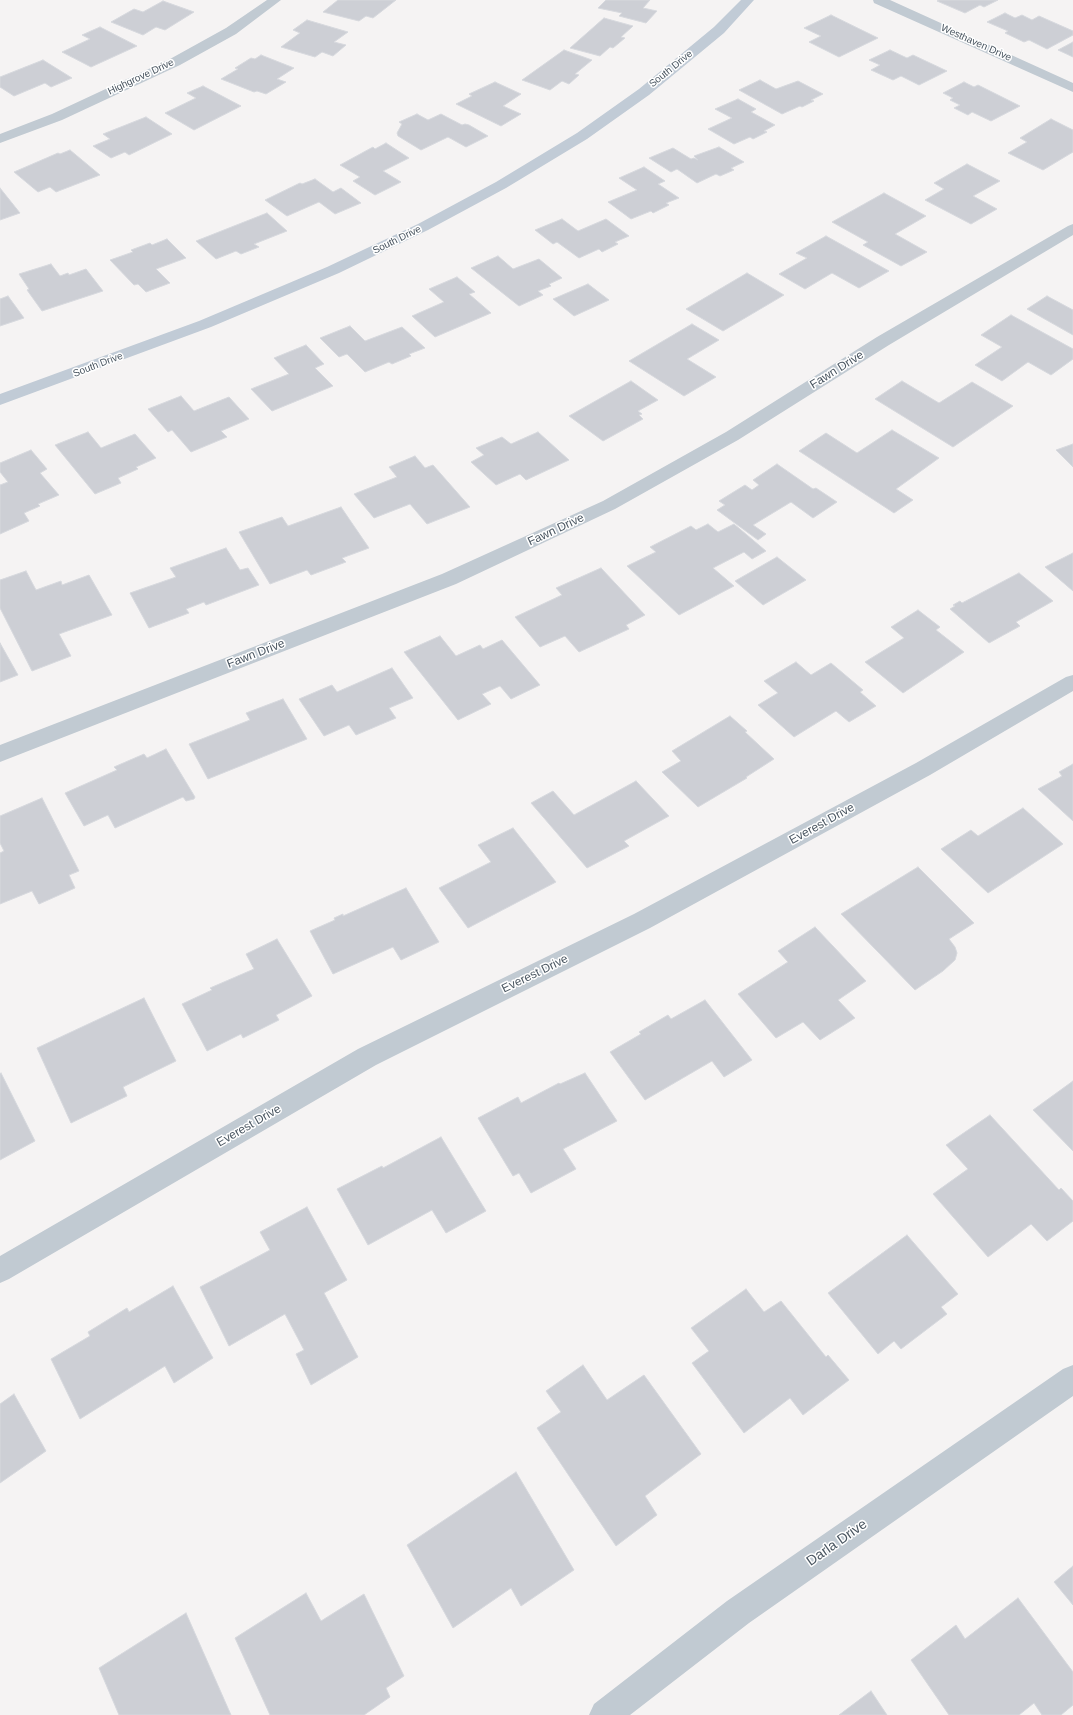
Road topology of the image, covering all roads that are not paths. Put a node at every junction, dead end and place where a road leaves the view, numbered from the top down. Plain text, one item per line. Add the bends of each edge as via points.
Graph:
1 (275, 0) edge
2 (748, 0) edge
3 (879, 0) edge
4 (1073, 88) edge
5 (0, 139) edge
6 (1073, 229) edge
7 (0, 400) edge
8 (1073, 682) edge
9 (0, 754) edge
10 (0, 1270) edge
11 (1073, 1379) edge
12 (605, 1715) edge

1 - 5 street, Highgrove Drive via 231,31 176,62 57,117
2 - 7 street, South Drive via 719,30 644,92 582,136 424,227 333,270 205,324
3 - 4 street, Westhaven Drive
6 - 9 street, Fawn Drive via 883,341 732,436 609,505 449,579
8 - 10 street, Everest Drive via 923,769 642,921 367,1057
11 - 12 street, Darla Drive via 738,1612

